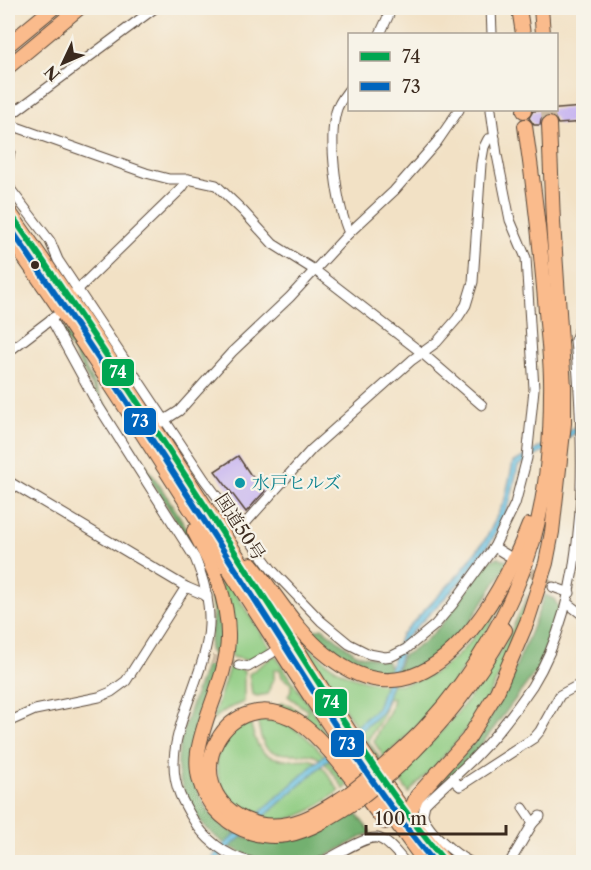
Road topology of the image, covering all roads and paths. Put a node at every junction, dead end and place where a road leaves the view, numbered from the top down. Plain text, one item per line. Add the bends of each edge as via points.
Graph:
1 (53, 8) edge
2 (78, 8) edge
3 (155, 8) edge
4 (392, 8) edge
5 (491, 8) edge
6 (519, 8) edge
7 (541, 8) edge
8 (380, 33) edge
9 (492, 33) edge
10 (523, 33) edge
11 (543, 33) edge
12 (8, 45) edge
13 (8, 67) edge
14 (348, 91) edge
15 (458, 111) edge
16 (491, 111) edge
17 (8, 117) edge
18 (549, 124) tunnel mouth
19 (525, 126) dead end
20 (495, 138) junction
21 (8, 148) edge
22 (8, 163) edge
23 (188, 178) junction
24 (8, 183) edge
25 (8, 210) edge
26 (350, 233) junction
27 (8, 235) edge
28 (316, 271) junction
29 (73, 294) junction
30 (56, 316) junction
31 (584, 326) edge
32 (8, 352) edge
33 (422, 353) junction
34 (118, 398) junction
35 (482, 405) dead end
36 (159, 424) junction
37 (544, 480) junction
38 (8, 481) edge
39 (554, 499) junction
40 (201, 501) junction
41 (241, 528) junction
42 (494, 547) junction
43 (507, 555) dead end
44 (186, 587) junction
45 (553, 587) tunnel mouth
46 (570, 592) junction
47 (207, 596) junction
48 (567, 603) junction
49 (584, 616) edge
50 (321, 621) junction
51 (309, 629) dead end
52 (272, 653) dead end
53 (238, 665) tunnel mouth
54 (584, 682) edge
55 (8, 722) edge
56 (387, 770) junction
57 (452, 779) junction
58 (353, 797) junction
59 (523, 808) dead end
60 (408, 816) junction
61 (540, 816) dead end
62 (533, 824) junction
63 (251, 862) edge
64 (321, 862) edge
65 (405, 862) edge
66 (424, 862) edge
67 (445, 862) edge
68 (470, 862) edge
69 (510, 862) edge

1 - 12 highway
2 - 13 highway
3 - 17 street
4 - 8 street
5 - 9 street
6 - 10 highway
7 - 11 highway
14 - 26 street via 335,113 333,167
15 - 26 street via 394,191
16 - 20 street
17 - 23 street via 146,173 169,179
18 - 39 highway via 564,387
19 - 37 highway via 538,223 551,391
20 - 33 street via 488,139 481,164 471,293 448,332
20 - 42 street via 510,220 526,258 534,388 531,433 515,504
21 - 22 street
23 - 28 street via 216,185 273,244
23 - 29 street
24 - 29 street via 50,241
25 - 29 highway, 国道50号
26 - 28 street
27 - 30 highway, 国道50号
28 - 33 street
28 - 36 street via 232,352 179,411
29 - 36 highway, 国道50号
30 - 32 street
30 - 34 highway, 国道50号
30 - 47 street via 99,407 195,558
31 - 46 street via 575,340 581,413 581,507
33 - 35 street
33 - 41 street via 312,449
34 - 58 highway via 136,440 204,549 223,598 228,638 224,666 198,755 202,787 211,805 236,827 266,836 302,831 333,816
34 - 66 highway, 国道50号 via 361,773
36 - 40 highway, 国道50号
36 - 41 street
37 - 40 highway via 514,559 477,623 436,664 400,679 365,677 326,655
37 - 56 highway via 532,543 492,634 453,694
38 - 44 street
39 - 56 highway via 529,576 495,648 444,720 418,748
39 - 60 highway via 546,562 509,667 477,727 417,796
40 - 60 highway, 国道50号
41 - 50 street via 272,570
42 - 43 street
42 - 50 street via 435,625 392,656 358,650
44 - 47 street
44 - 55 street via 126,681 99,697 35,710
45 - 46 street
46 - 48 street
47 - 63 street via 208,658 176,738 176,781 202,832 218,848
48 - 49 street
48 - 57 street via 532,685 504,725
50 - 51 street
52 - 53 street via 248,667
54 - 57 street via 560,695 534,738 460,786
56 - 58 highway, bridge
57 - 68 street via 425,804 423,813 448,848
58 - 66 highway via 302,820 283,825 257,824 239,816 219,797 210,772 213,750 224,729 247,715 266,711 291,718 317,738 396,835
59 - 62 street
60 - 67 highway, 国道50号
61 - 62 street
62 - 69 street
64 - 65 street via 364,840 377,838

